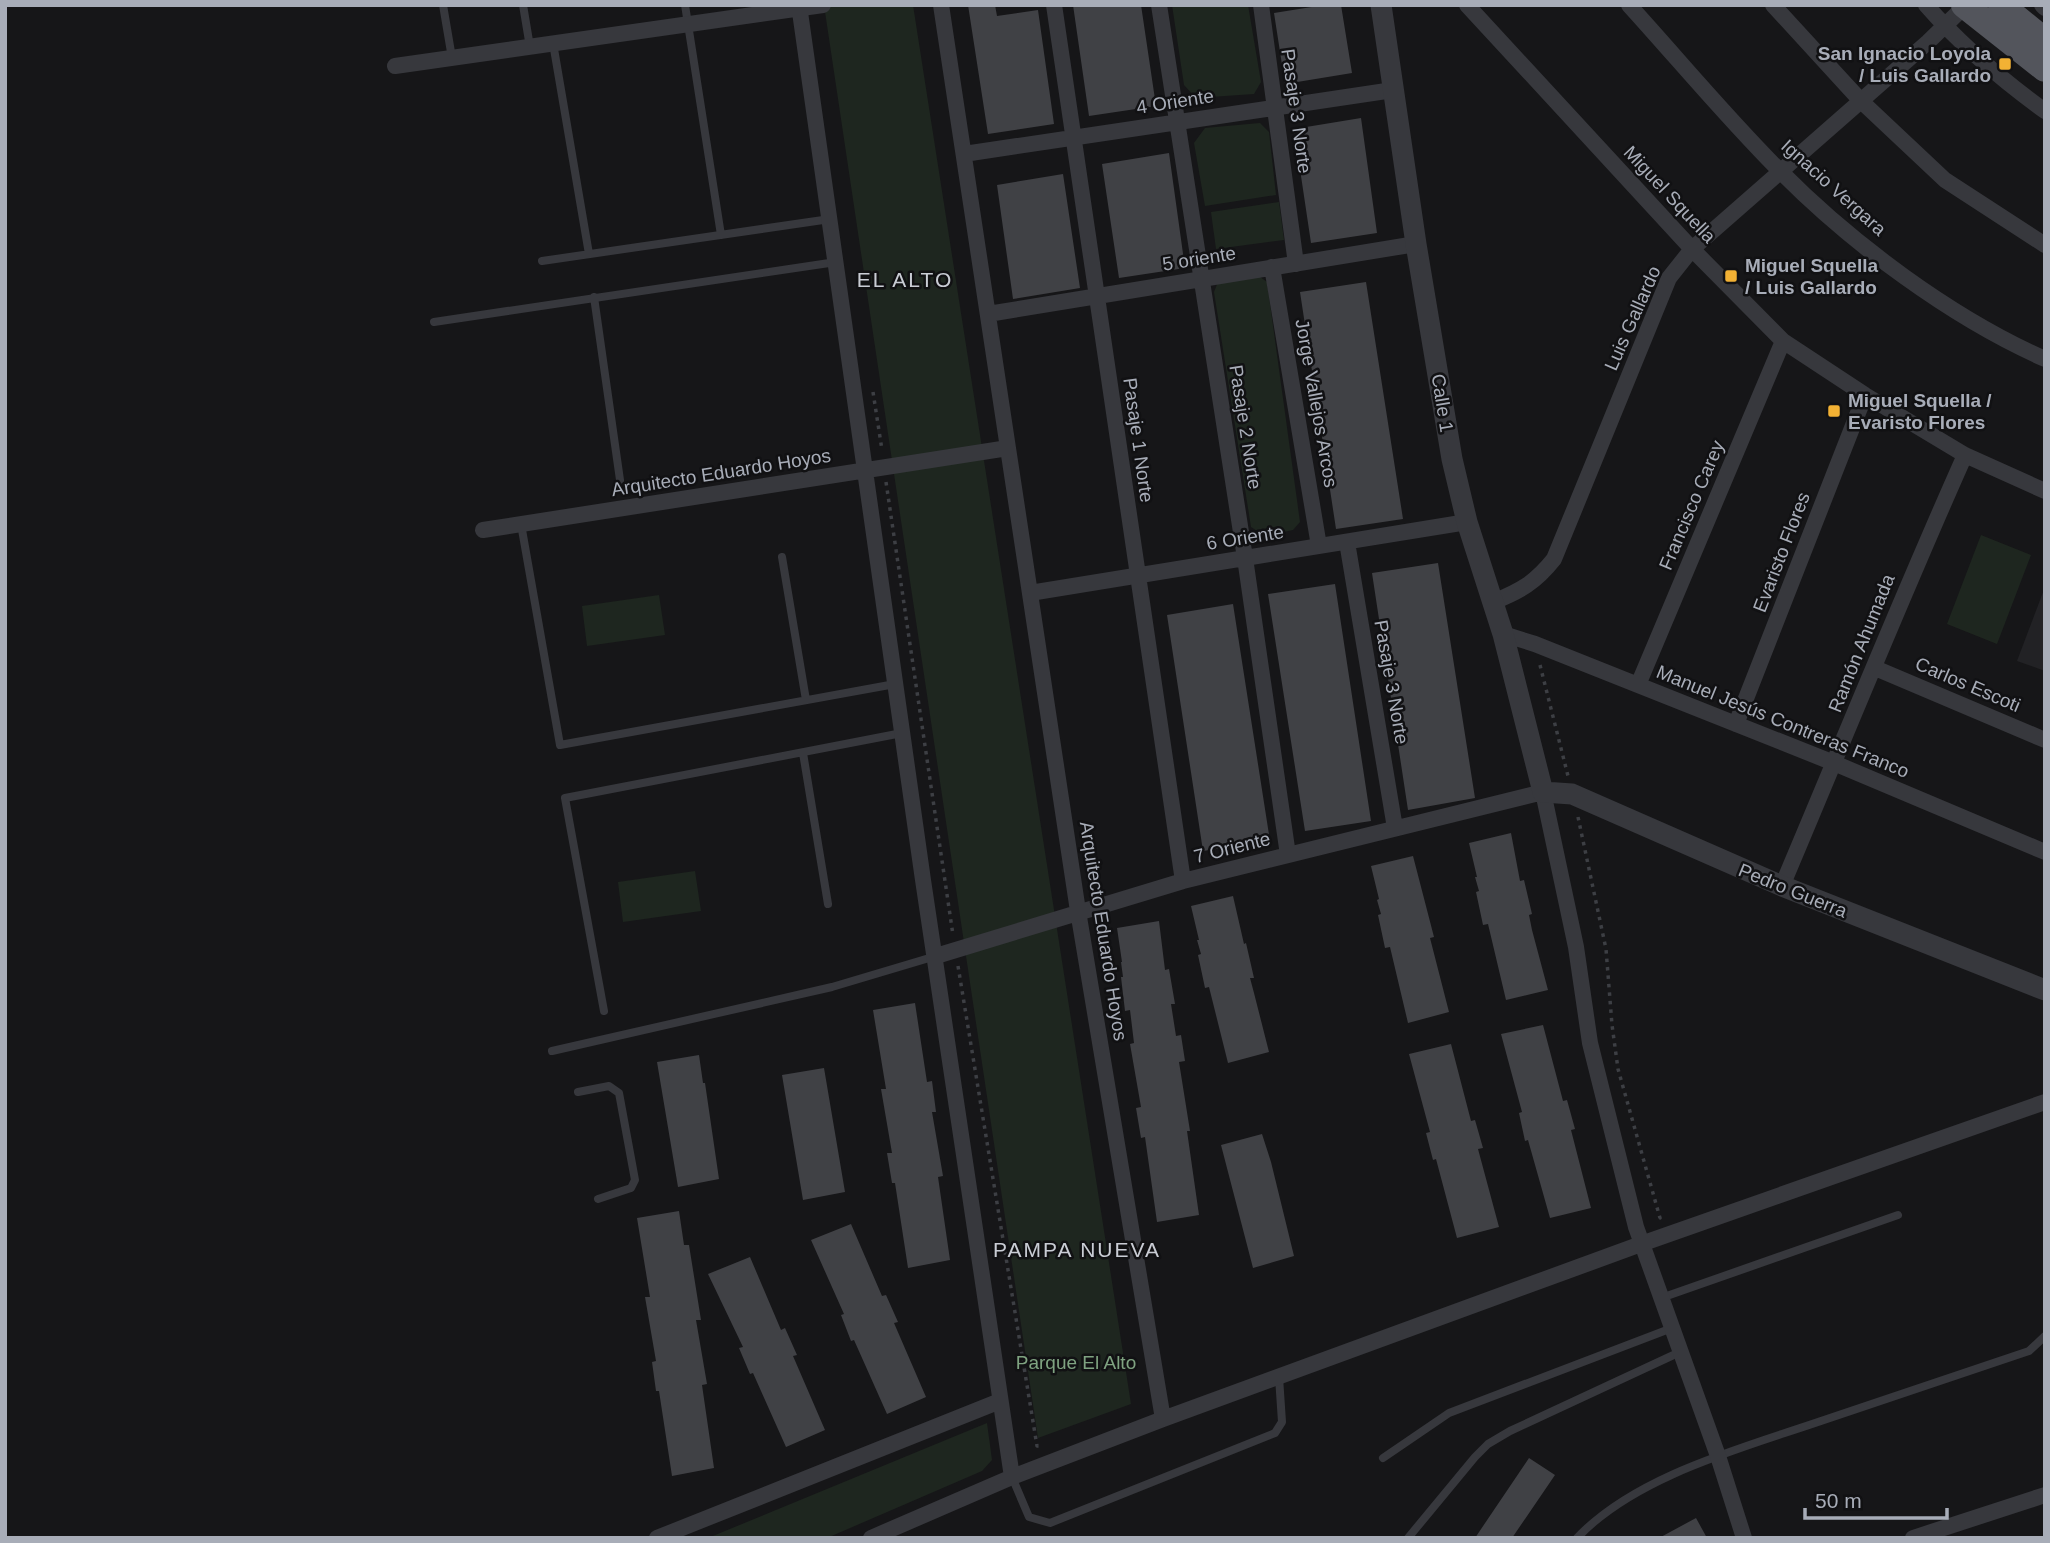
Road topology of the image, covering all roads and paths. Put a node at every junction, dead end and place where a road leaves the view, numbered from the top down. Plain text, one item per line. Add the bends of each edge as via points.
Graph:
1 (443, 5) edge
2 (523, 5) edge
3 (685, 5) edge
4 (823, 5) edge
5 (941, 5) edge
6 (1054, 5) edge
7 (1159, 5) edge
8 (1261, 5) edge
9 (1381, 5) edge
10 (1467, 5) edge
11 (1629, 5) edge
12 (1773, 5) edge
13 (1926, 5) edge
14 (2001, 5) edge
15 (1965, 6) edge
16 (799, 7) edge
17 (688, 24) junction
18 (1945, 26) junction
19 (2045, 41) edge
20 (553, 43) junction
21 (530, 47) junction
22 (452, 58) junction
23 (395, 66) dead end
24 (2045, 69) edge
25 (1392, 90) junction
26 (1861, 101) junction
27 (1276, 107) junction
28 (2045, 111) edge
29 (1177, 122) junction
30 (1074, 138) junction
31 (964, 154) junction
32 (1781, 172) junction
33 (830, 219) junction
34 (721, 234) junction
35 (1416, 244) junction
36 (2045, 245) edge
37 (1692, 249) junction
38 (589, 254) junction
39 (542, 261) dead end
40 (835, 262) junction
41 (1296, 264) junction
42 (1272, 267) junction
43 (1202, 279) junction
44 (1097, 296) junction
45 (594, 297) junction
46 (988, 314) junction
47 (434, 322) dead end
48 (1783, 341) junction
49 (2045, 359) edge
50 (872, 386) dead end
51 (1865, 395) junction
52 (1008, 448) junction
53 (1965, 455) junction
54 (884, 468) junction
55 (865, 471) junction
56 (620, 480) dead end
57 (2045, 491) edge
58 (1467, 522) junction
59 (521, 524) junction
60 (483, 530) dead end
61 (1347, 542) junction
62 (1319, 546) junction
63 (782, 557) dead end
64 (1245, 558) junction
65 (1138, 576) junction
66 (1030, 593) junction
67 (1493, 602) junction
68 (1503, 634) junction
69 (1535, 644) junction
70 (1875, 668) junction
71 (895, 684) junction
72 (1638, 685) junction
73 (806, 700) junction
74 (1736, 724) junction
75 (902, 733) junction
76 (2045, 740) edge
77 (803, 753) junction
78 (1834, 763) junction
79 (1543, 792) junction
80 (1572, 794) junction
81 (1395, 828) junction
82 (2045, 852) edge
83 (1288, 855) junction
84 (1183, 881) junction
85 (1782, 886) junction
86 (828, 904) dead end
87 (1078, 911) junction
88 (956, 951) junction
89 (936, 956) junction
90 (2045, 990) edge
91 (604, 1011) dead end
92 (552, 1051) dead end
93 (578, 1092) dead end
94 (2045, 1102) edge
95 (598, 1199) dead end
96 (1898, 1215) dead end
97 (1636, 1227) junction
98 (1641, 1244) junction
99 (1661, 1298) junction
100 (1672, 1328) junction
101 (2045, 1336) edge
102 (1680, 1352) junction
103 (1279, 1377) junction
104 (1000, 1401) junction
105 (1163, 1419) junction
106 (1045, 1446) dead end
107 (1718, 1456) junction
108 (1383, 1458) dead end
109 (1012, 1477) junction
110 (2045, 1495) edge
111 (657, 1538) edge
112 (871, 1538) edge
113 (1408, 1538) edge
114 (1577, 1538) edge
115 (1744, 1538) edge
116 (1913, 1538) edge

1 - 22 lane
2 - 21 lane
3 - 17 lane
4 - 16 street
5 - 31 street, Arquitecto Eduardo Hoyos
6 - 30 street, Pasaje 1 Norte
7 - 29 street, Pasaje 2 Norte
8 - 27 street, Pasaje 3 Norte
9 - 25 street, Calle 1
10 - 37 street, Miguel Squella
11 - 32 street, Ignacio Vergara
12 - 26 street
13 - 18 street
14 - 19 main road
15 - 18 street, Luis Gallardo
15 - 24 main road
16 - 17 street
16 - 33 street
17 - 20 street
17 - 34 lane
18 - 26 street, Luis Gallardo
18 - 28 street via 2011,87
20 - 21 street
20 - 38 lane
21 - 22 street
22 - 23 street
25 - 27 street, 4 Oriente
25 - 35 street, Calle 1
26 - 32 street, Luis Gallardo
26 - 36 street via 1945,180
27 - 29 street, 4 Oriente
27 - 41 street, Pasaje 3 Norte
29 - 30 street, 4 Oriente
29 - 43 street, Pasaje 2 Norte
30 - 31 street, 4 Oriente
30 - 44 street, Pasaje 1 Norte
31 - 46 street, Arquitecto Eduardo Hoyos
32 - 37 street, Luis Gallardo
32 - 49 street, Ignacio Vergara via 1906,276
33 - 34 lane
33 - 40 street
34 - 38 lane
35 - 41 street, 5 oriente
35 - 58 street, Calle 1
37 - 48 street, Miguel Squella
37 - 67 street, Luis Gallardo via 1669,278 1554,559 1522,590
38 - 39 lane
40 - 45 lane
40 - 55 street
41 - 42 street, 5 oriente
42 - 43 street, 5 oriente
42 - 62 street, Jorge Vallejos Arcos
43 - 44 street, 5 oriente
43 - 64 street, Pasaje 2 Norte
44 - 46 street, 5 oriente
44 - 65 street, Pasaje 1 Norte
45 - 47 lane
45 - 56 lane
46 - 52 street, Arquitecto Eduardo Hoyos
48 - 51 street, Miguel Squella
48 - 72 street, Francisco Carey
50 - 54 path
51 - 53 street, Miguel Squella
51 - 74 street, Evaristo Flores
52 - 54 street, Arquitecto Eduardo Hoyos
52 - 66 street, Arquitecto Eduardo Hoyos
53 - 57 street, Miguel Squella
53 - 70 street, Ramón Ahumada
54 - 55 street, Arquitecto Eduardo Hoyos
54 - 88 path
55 - 59 street, Arquitecto Eduardo Hoyos
55 - 71 street
58 - 61 street, 6 Oriente
58 - 67 street, Calle 1
59 - 60 street, Arquitecto Eduardo Hoyos
59 - 73 lane via 560,745
61 - 62 street, 6 Oriente
61 - 81 street, Pasaje 3 Norte
62 - 64 street, 6 Oriente
63 - 73 lane
64 - 65 street, 6 Oriente
64 - 83 street, Pasaje 2 Norte
65 - 66 street, 6 Oriente
65 - 84 street, Pasaje 1 Norte
66 - 87 street, Arquitecto Eduardo Hoyos
67 - 68 street, Calle 1
68 - 69 street, Manuel Jesús Contreras Franco
68 - 79 street, Calle 1
69 - 72 street, Manuel Jesús Contreras Franco
69 - 80 path
70 - 76 street, Carlos Escoti
70 - 78 street, Ramón Ahumada
71 - 73 lane
71 - 75 street
72 - 74 street, Manuel Jesús Contreras Franco
74 - 78 street, Manuel Jesús Contreras Franco
75 - 77 lane
75 - 89 street
77 - 86 lane
77 - 91 lane via 565,798
78 - 82 street, Manuel Jesús Contreras Franco
78 - 85 street, Ramón Ahumada
79 - 80 street, Pedro Guerra
79 - 81 street, 7 Oriente
79 - 97 street via 1576,947 1590,1043
80 - 85 street, Pedro Guerra
80 - 97 path via 1606,949 1618,1069 1660,1218
81 - 83 street, 7 Oriente
83 - 84 street, 7 Oriente
84 - 87 street, 7 Oriente
85 - 90 street, Pedro Guerra
87 - 88 street, 7 Oriente
87 - 105 street, Arquitecto Eduardo Hoyos
88 - 89 street, 7 Oriente
88 - 106 path via 1037,1446
89 - 92 lane via 832,987
89 - 104 street
93 - 95 lane via 609,1086 619,1093 633,1167 631,1188
94 - 98 street
96 - 99 lane
97 - 98 street
98 - 99 street
98 - 103 street
99 - 100 street
100 - 102 street
100 - 108 lane via 1449,1413
101 - 107 lane via 2028,1351
102 - 107 street
102 - 113 lane via 1488,1444
103 - 105 street
103 - 109 lane via 1282,1422 1275,1433 1050,1523 1029,1517
104 - 109 street
104 - 111 street
105 - 109 street
107 - 114 lane via 1636,1492
107 - 115 street
109 - 112 street
110 - 116 street

